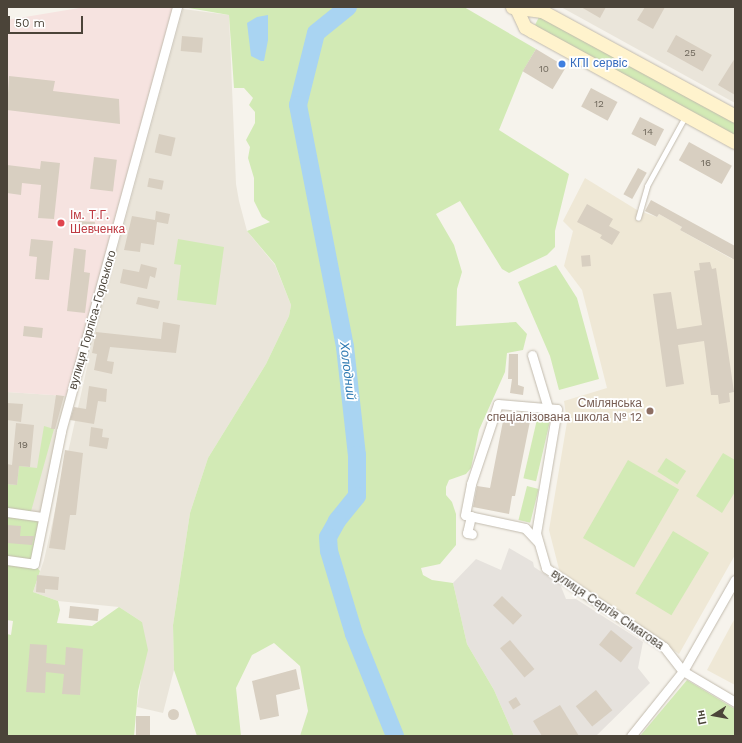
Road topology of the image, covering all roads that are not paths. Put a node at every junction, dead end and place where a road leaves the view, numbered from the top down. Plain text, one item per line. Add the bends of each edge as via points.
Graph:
1 (177, 7) edge
2 (516, 8) edge
3 (686, 115) junction
4 (735, 116) edge
5 (735, 142) edge
6 (638, 218) dead end
7 (532, 355) dead end
8 (548, 408) junction
9 (7, 512) edge
10 (42, 518) junction
11 (538, 542) junction
12 (7, 560) edge
13 (735, 580) edge
14 (683, 671) junction
15 (735, 702) edge
16 (631, 736) edge

1 - 10 street, вулиця Горліса-Горського via 61,431
2 - 3 main road via 525,27
2 - 4 main road via 542,11
3 - 5 main road
3 - 6 lane via 647,186
7 - 8 street
8 - 11 street, вулиця Сергія Сімагова via 557,409 536,533
8 - 11 street via 498,404 471,484 465,515 471,525 525,528
9 - 10 street
10 - 12 street, вулиця Горліса-Горського via 34,564
11 - 14 street, вулиця Сергія Сімагова via 546,568 664,647
13 - 14 street
14 - 15 street, вулиця Сергія Сімагова
14 - 16 street

